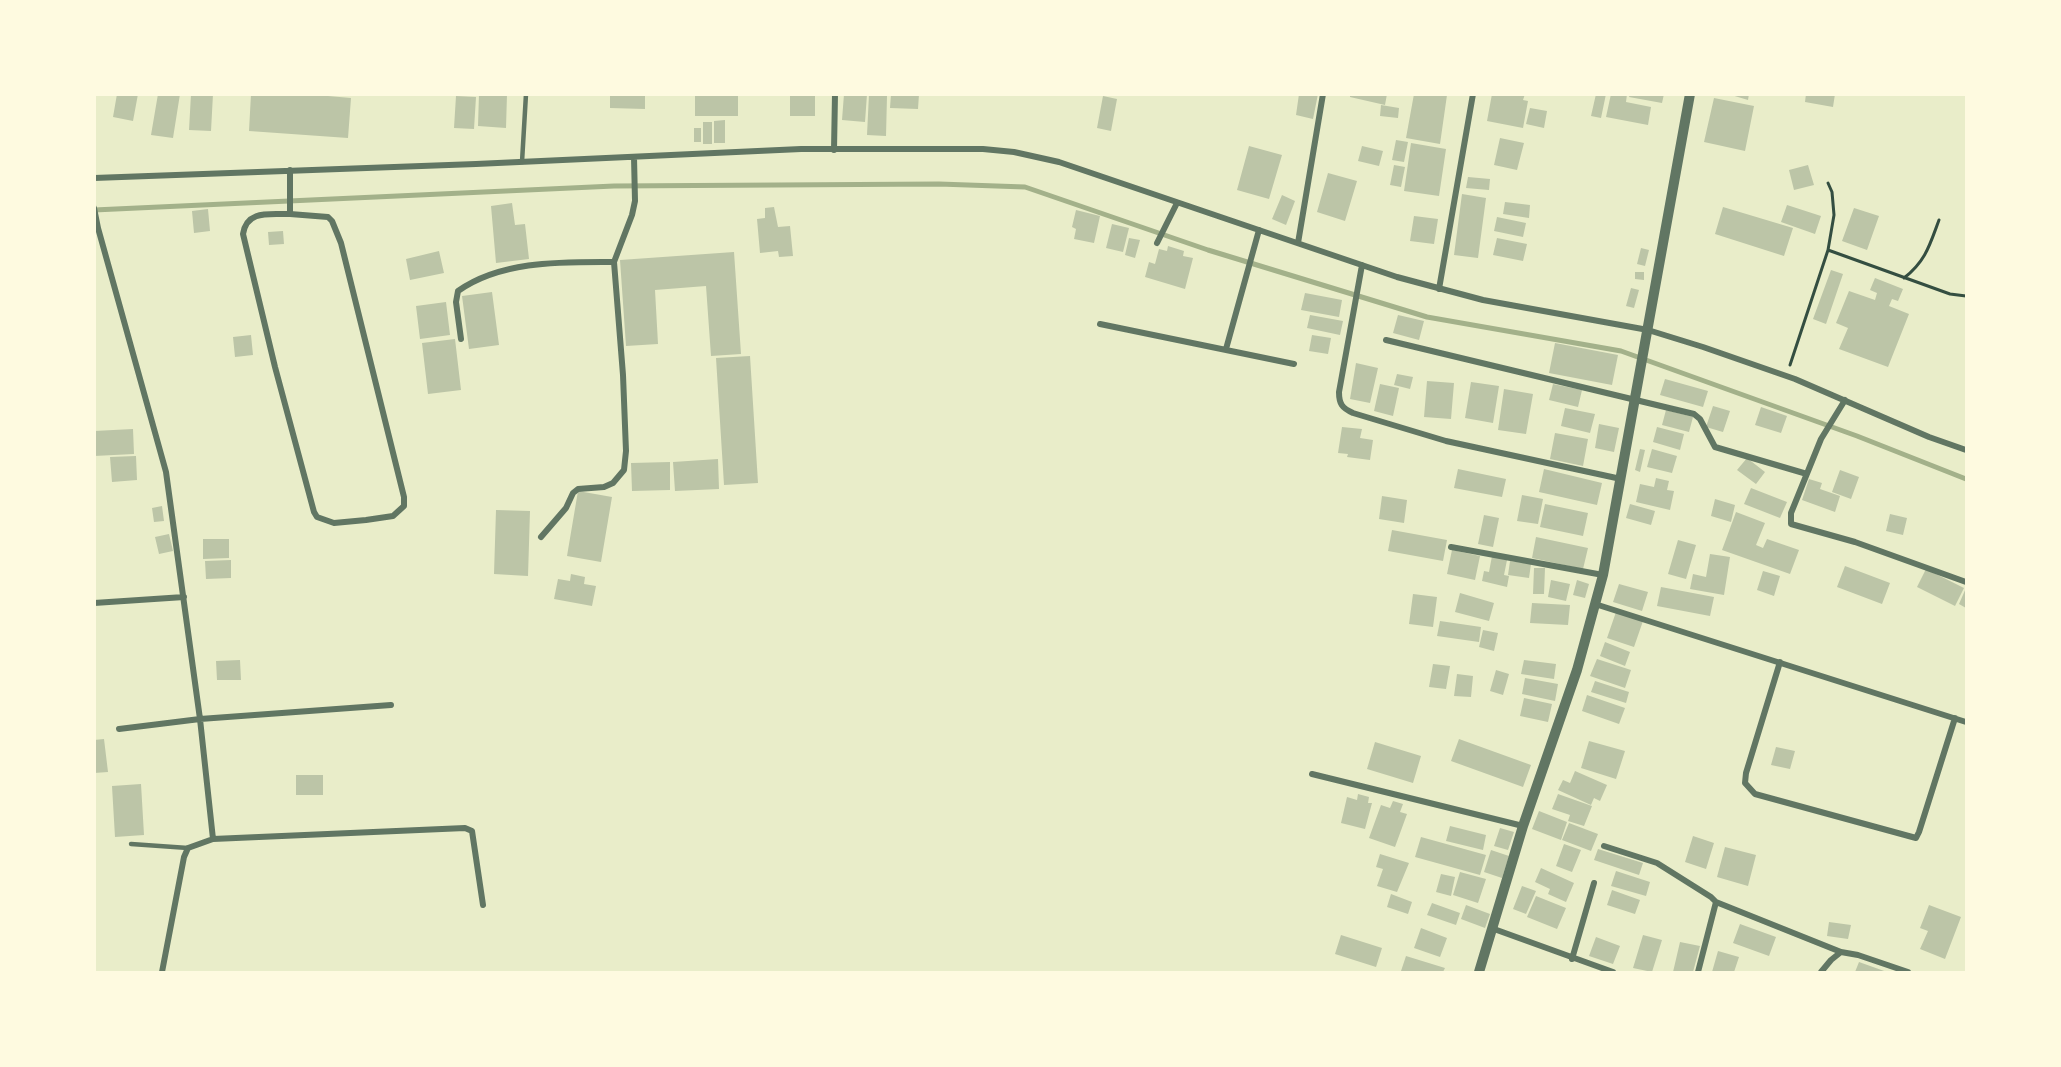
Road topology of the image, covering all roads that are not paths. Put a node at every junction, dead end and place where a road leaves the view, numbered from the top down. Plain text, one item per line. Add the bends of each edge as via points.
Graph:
1 (526, 94) edge
2 (835, 94) edge
3 (1323, 94) edge
4 (1473, 94) edge
5 (1690, 94) edge
6 (834, 150) junction
7 (634, 160) junction
8 (522, 162) junction
9 (290, 170) junction
10 (94, 178) edge
11 (1177, 204) junction
12 (94, 208) edge
13 (95, 214) edge
14 (290, 214) junction
15 (1259, 230) junction
16 (1157, 243) dead end
17 (1298, 243) junction
18 (614, 262) junction
19 (1362, 265) junction
20 (1439, 289) junction
21 (1100, 324) dead end
22 (1647, 334) junction
23 (461, 339) dead end
24 (1386, 339) dead end
25 (1226, 349) junction
26 (1294, 364) dead end
27 (1635, 399) junction
28 (1844, 402) junction
29 (1966, 450) edge
30 (1807, 474) junction
31 (1621, 479) junction
32 (541, 537) dead end
33 (1451, 547) dead end
34 (1603, 575) junction
35 (1966, 582) edge
36 (184, 597) junction
37 (94, 603) edge
38 (1594, 604) junction
39 (1780, 662) junction
40 (391, 705) dead end
41 (1955, 718) junction
42 (200, 719) junction
43 (1966, 722) edge
44 (119, 729) dead end
45 (1312, 774) dead end
46 (1523, 826) junction
47 (213, 839) junction
48 (131, 844) dead end
49 (1604, 846) dead end
50 (188, 848) junction
51 (1594, 883) dead end
52 (1716, 902) junction
53 (483, 905) dead end
54 (1494, 929) junction
55 (1841, 952) junction
56 (1572, 959) junction
57 (162, 972) edge
58 (1479, 972) edge
59 (1613, 972) edge
60 (1698, 972) edge
61 (1821, 972) edge
62 (1908, 972) edge

1 - 8 lane
2 - 6 street
3 - 17 street
4 - 20 street
5 - 22 street
6 - 7 street
6 - 11 street via 1014,152 1059,162
7 - 8 street
7 - 18 street via 635,201
8 - 9 street
9 - 10 street
9 - 14 street
11 - 15 street
11 - 16 street
12 - 13 street
13 - 36 street via 166,472
14 - 14 street via 258,215 245,224 243,234 314,512 334,523 393,516 404,506 404,497 339,237 328,217
15 - 17 street
15 - 25 street
17 - 19 street
18 - 23 street via 557,262 496,272 474,280 458,291
18 - 32 street via 623,375 624,470 613,483 573,493 566,508
19 - 20 street
19 - 31 street via 1339,392 1343,408 1446,441
20 - 22 street
21 - 25 street
22 - 27 street
22 - 28 street via 1786,375
24 - 27 street
25 - 26 street
27 - 30 street via 1694,414 1715,447
27 - 31 street
28 - 29 street
28 - 30 street
30 - 35 street via 1791,513 1791,524 1855,542
31 - 34 street
33 - 34 street
34 - 38 street
36 - 37 street
36 - 42 street
38 - 39 street
38 - 46 street via 1577,670
39 - 41 street
39 - 41 street via 1746,773 1745,783 1755,794 1916,838
40 - 42 street
41 - 43 street
42 - 44 street
42 - 47 street
45 - 46 street
46 - 54 street
47 - 50 street
47 - 53 street via 465,828 472,831
48 - 50 lane
49 - 52 street via 1657,863
50 - 57 street
51 - 56 street
52 - 55 street
52 - 60 street
54 - 56 street
54 - 58 street
55 - 61 street
55 - 62 street
56 - 59 street

